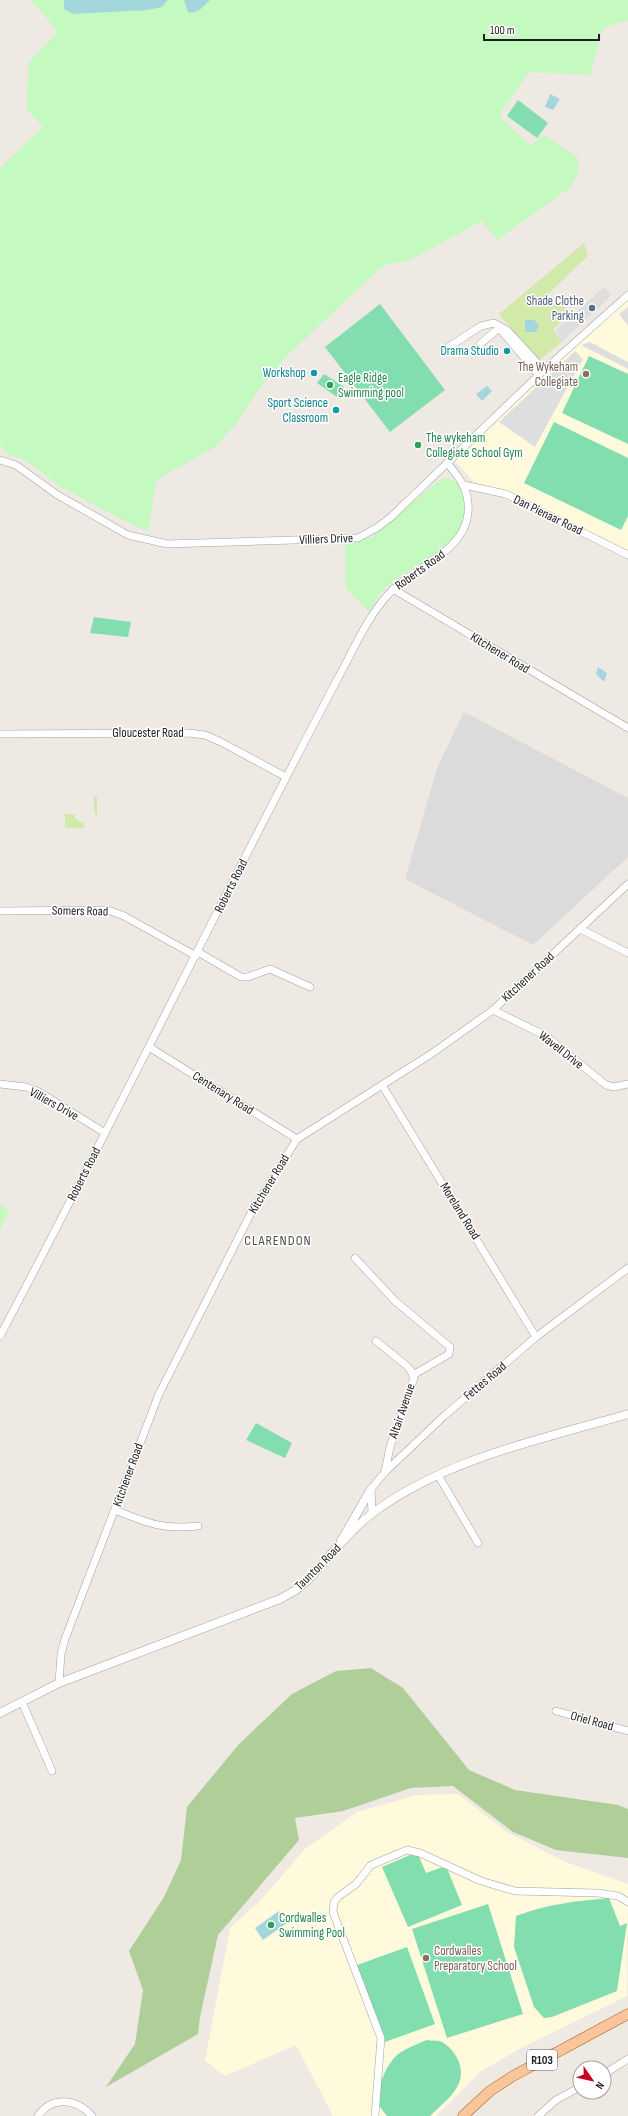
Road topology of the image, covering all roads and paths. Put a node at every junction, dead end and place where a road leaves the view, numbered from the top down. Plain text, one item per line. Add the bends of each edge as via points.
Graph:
1 (628, 295) edge
2 (480, 344) dead end
3 (444, 350) dead end
4 (542, 373) junction
5 (0, 460) edge
6 (447, 464) junction
7 (464, 485) junction
8 (628, 555) edge
9 (393, 589) junction
10 (628, 728) edge
11 (0, 734) edge
12 (286, 777) junction
13 (628, 884) edge
14 (0, 911) edge
15 (580, 929) junction
16 (628, 953) edge
17 (197, 954) junction
18 (310, 987) dead end
19 (493, 1010) junction
20 (149, 1047) junction
21 (0, 1084) edge
22 (628, 1084) edge
23 (382, 1085) junction
24 (105, 1133) junction
25 (297, 1139) junction
26 (355, 1258) dead end
27 (628, 1268) edge
28 (0, 1336) edge
29 (536, 1337) junction
30 (376, 1341) dead end
31 (413, 1375) junction
32 (628, 1414) edge
33 (384, 1472) junction
34 (438, 1475) junction
35 (371, 1489) junction
36 (115, 1510) junction
37 (372, 1513) junction
38 (198, 1526) dead end
39 (478, 1543) dead end
40 (338, 1547) junction
41 (59, 1683) junction
42 (22, 1702) junction
43 (556, 1711) dead end
44 (0, 1713) edge
45 (628, 1731) edge
46 (52, 1771) dead end
47 (628, 1902) edge
48 (628, 2014) edge
49 (628, 2059) edge
50 (612, 2069) edge
51 (572, 2091) edge
52 (38, 2116) edge
53 (92, 2116) edge
54 (375, 2116) edge
55 (463, 2116) edge
56 (538, 2116) edge

1 - 4 street, Villiers Drive
2 - 4 street via 499,328
3 - 4 street via 481,326 494,323 508,331
4 - 6 street, Villiers Drive
5 - 6 street, Villiers Drive via 16,465 56,494 128,535 166,544 358,538 378,527
6 - 7 street, Roberts Road
7 - 8 street, Dan Pienaar Road via 506,494
7 - 9 street, Roberts Road via 470,500 468,520 459,538 453,545 409,574
9 - 10 street, Kitchener Road
9 - 12 street, Roberts Road via 368,622
11 - 12 street, Gloucester Road via 206,735
12 - 17 street, Roberts Road
13 - 15 street, Kitchener Road
14 - 17 street, Somers Road via 108,910
15 - 16 street
15 - 19 street, Kitchener Road
17 - 18 street, Somers Road via 241,977 270,969
17 - 20 street, Roberts Road
19 - 22 street, Wavell Drive via 546,1036 606,1085 614,1087
19 - 23 street, Kitchener Road
20 - 24 street, Roberts Road
20 - 25 street, Centenary Road
21 - 24 street, Villiers Drive via 38,1092
23 - 25 street, Kitchener Road
23 - 29 street, Moreland Road
24 - 28 street, Roberts Road
25 - 36 street, Kitchener Road via 251,1213 159,1394
26 - 31 street via 400,1306 450,1347 449,1354
27 - 29 street, Fettes Road
29 - 33 street, Fettes Road via 444,1416
30 - 31 street, Altair Avenue via 407,1366
31 - 33 street, Altair Avenue
32 - 34 street, Taunton Road via 537,1439
33 - 35 street, Fettes Road
34 - 37 street, Taunton Road
34 - 39 street
35 - 37 street
35 - 40 street
36 - 38 street via 165,1527 176,1529
36 - 41 street, Kitchener Road via 65,1639
37 - 40 street, Taunton Road
40 - 41 street, Taunton Road via 308,1580 280,1599
41 - 42 street, Taunton Road
42 - 44 street, Taunton Road
42 - 46 street
43 - 45 street, Oriel Road
47 - 54 street via 618,1896 597,1893 515,1891 407,1850 371,1865 356,1884 338,1897 334,1902 333,1912 381,2038
48 - 55 main road, R103 via 513,2076 490,2091
49 - 50 street
51 - 56 street via 556,2100
52 - 53 street via 45,2108 63,2101 82,2107

